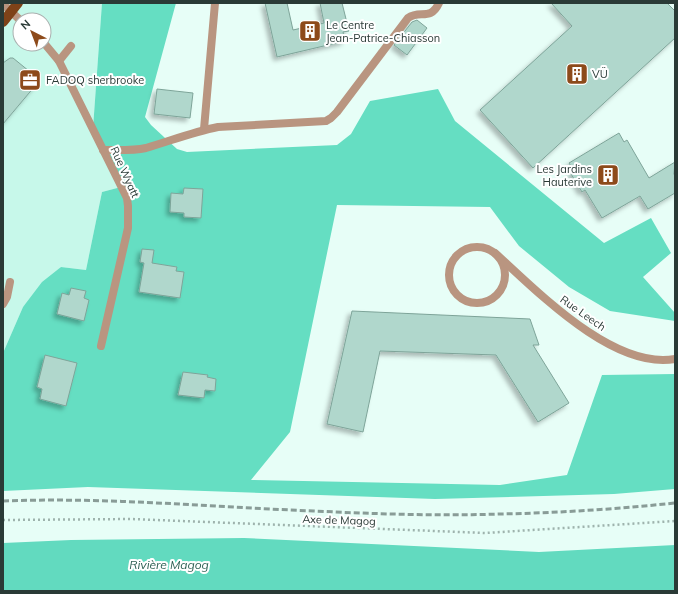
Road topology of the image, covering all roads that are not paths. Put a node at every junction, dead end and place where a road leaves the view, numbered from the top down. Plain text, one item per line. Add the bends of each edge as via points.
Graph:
1 (18, 3) edge
2 (215, 3) edge
3 (439, 3) edge
4 (3, 4) edge
5 (11, 12) junction
6 (3, 22) edge
7 (71, 46) dead end
8 (52, 52) edge
9 (59, 61) junction
10 (204, 130) junction
11 (103, 150) junction
12 (495, 253) junction
13 (10, 282) dead end
14 (3, 304) edge
15 (101, 346) dead end
16 (675, 359) edge

1 - 5 main road
2 - 10 street
3 - 10 street via 436,10 430,14 413,14 408,18 337,112 326,121
4 - 5 street
5 - 6 main road
7 - 9 street
8 - 9 street, Rue Wyatt
9 - 11 street, Rue Wyatt
10 - 11 street via 145,148
11 - 15 street, Rue Wyatt via 127,198 129,215
12 - 12 street, Rue Leech via 476,246 458,253 452,261 449,280 459,296 477,303 495,296 505,279 501,260
12 - 16 street, Rue Leech via 572,321 601,340 627,353 650,360
13 - 14 street

